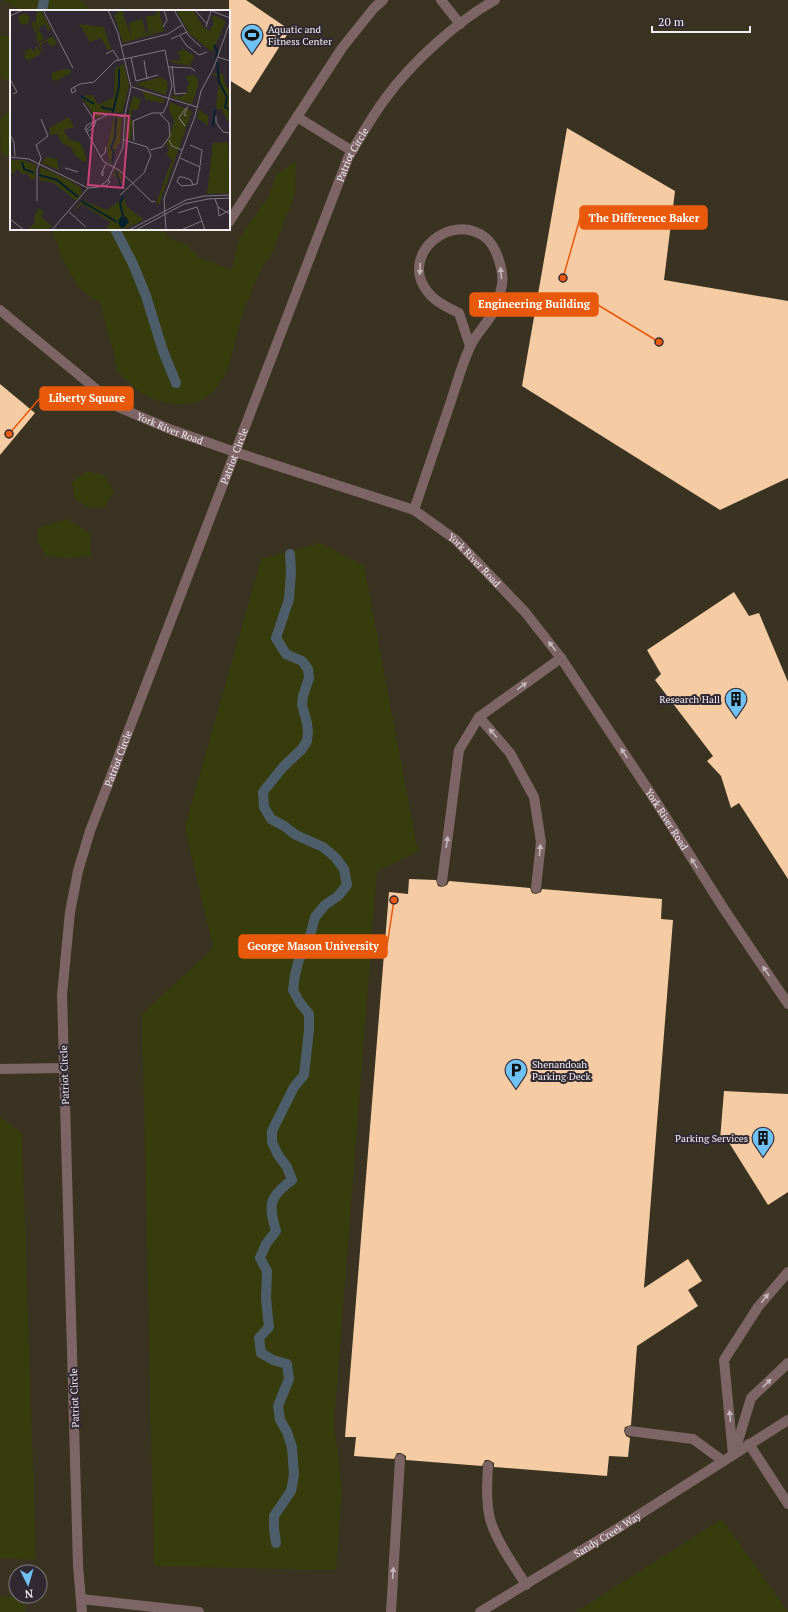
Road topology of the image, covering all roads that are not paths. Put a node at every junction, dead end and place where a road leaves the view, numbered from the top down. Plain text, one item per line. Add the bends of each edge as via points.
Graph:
1 (383, 0) edge
2 (441, 0) edge
3 (495, 0) edge
4 (460, 24) junction
5 (297, 117) junction
6 (352, 151) junction
7 (230, 220) edge
8 (0, 310) edge
9 (470, 346) junction
10 (235, 452) junction
11 (414, 510) junction
12 (561, 658) junction
13 (479, 717) junction
14 (442, 881) dead end
15 (536, 888) dead end
16 (788, 1004) edge
17 (64, 1068) junction
18 (0, 1070) edge
19 (788, 1272) edge
20 (788, 1363) edge
21 (788, 1420) edge
22 (630, 1431) dead end
23 (750, 1444) junction
24 (733, 1455) junction
25 (400, 1459) dead end
26 (723, 1461) junction
27 (488, 1466) dead end
28 (788, 1504) edge
29 (526, 1585) junction
30 (82, 1599) junction
31 (82, 1612) edge
32 (199, 1612) edge
33 (391, 1612) edge
34 (480, 1612) edge

1 - 5 street via 342,48
2 - 4 street
3 - 4 street, Patriot Circle
4 - 6 street, Patriot Circle via 414,64 390,93
5 - 6 street
5 - 7 street
6 - 10 street, Patriot Circle
8 - 10 street, York River Road via 118,407 172,430
9 -> 9 street via 492,314 498,299 502,284 500,264 487,239 476,232 464,229 451,230 431,241 423,253 419,267 420,280 435,299 459,313
9 - 11 street
10 - 11 street, York River Road
10 - 17 street, Patriot Circle via 90,831 78,871 70,912 62,995
12 -> 11 street, York River Road via 525,612 456,540
13 -> 12 street
16 -> 12 street, York River Road
14 -> 13 street via 459,750
15 -> 13 street via 541,842 534,797 510,753
17 - 18 street
17 - 30 street, Patriot Circle via 78,1566
24 -> 19 street via 724,1360 758,1307
24 -> 20 street via 752,1398
21 - 23 street, Sandy Creek Way
22 - 26 street via 693,1439
23 - 24 street, Sandy Creek Way
23 - 28 street
24 - 26 street, Sandy Creek Way
33 -> 25 street
26 - 29 street, Sandy Creek Way
27 - 29 street via 487,1496 490,1519 498,1539
29 - 34 street, Sandy Creek Way
30 - 31 street, Patriot Circle
30 - 32 street

